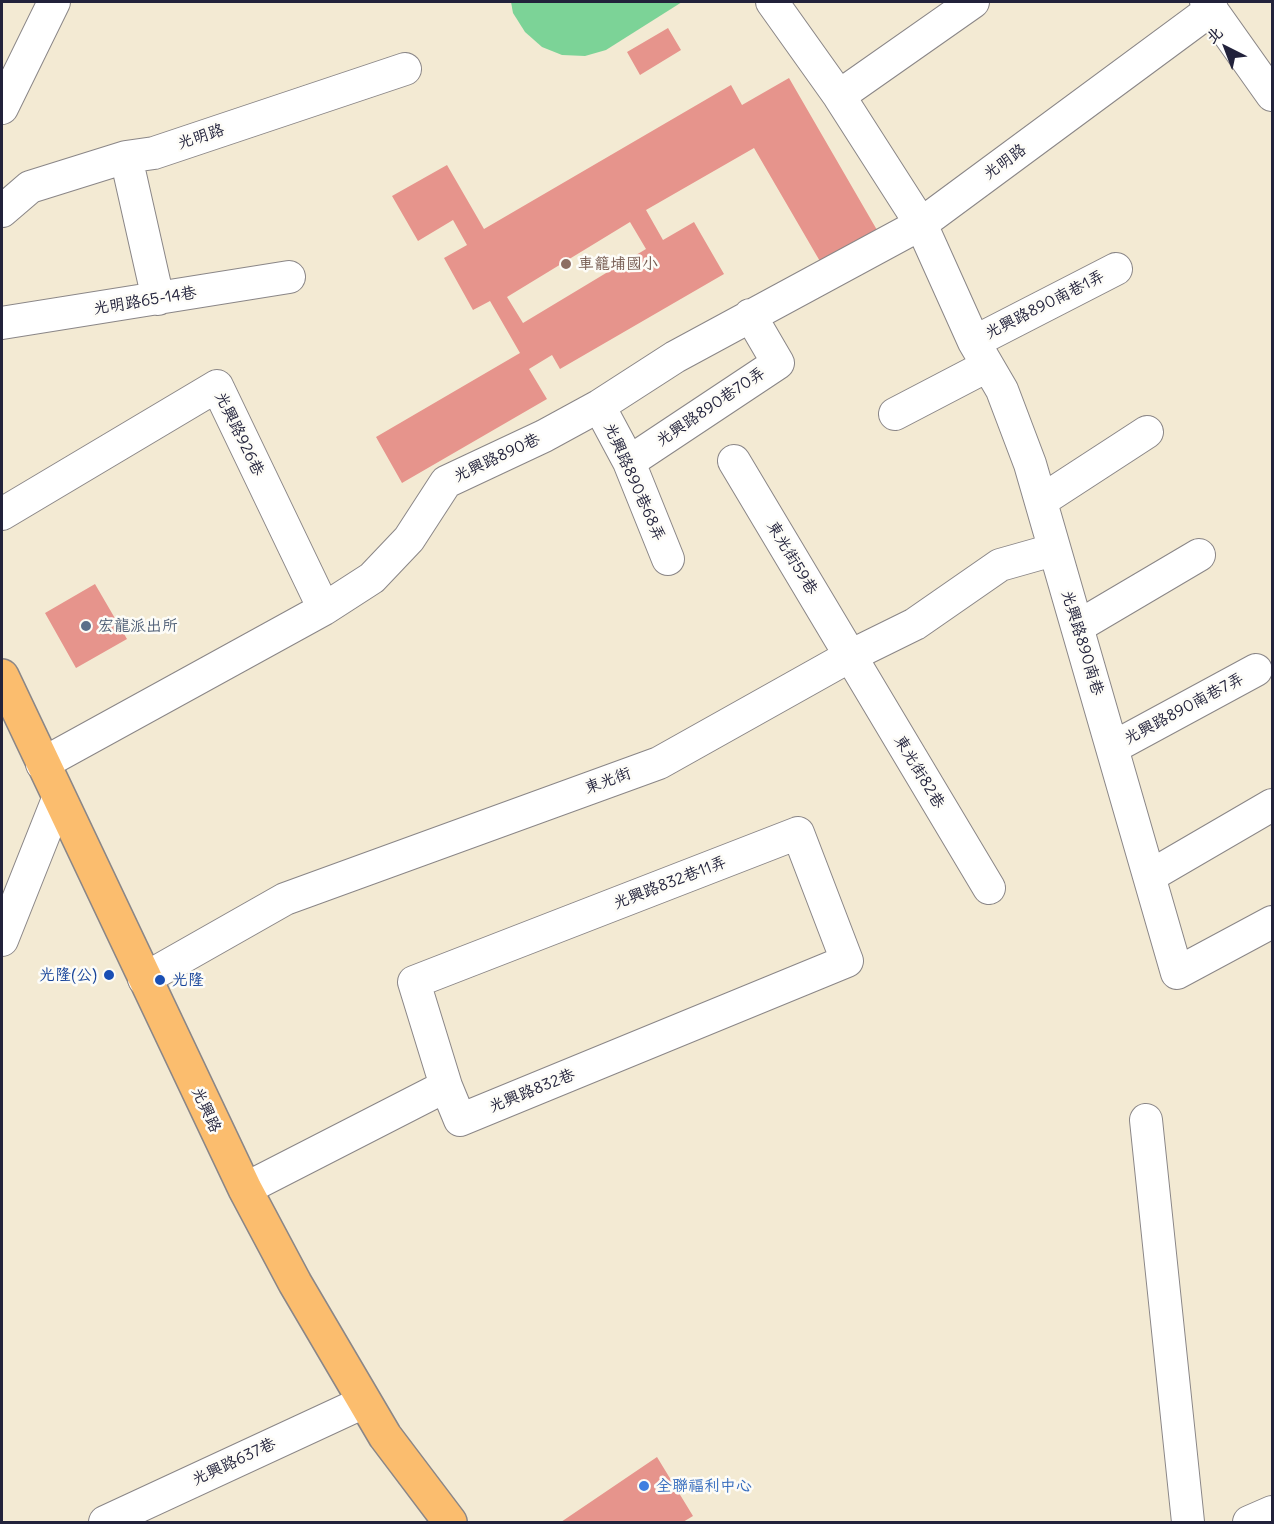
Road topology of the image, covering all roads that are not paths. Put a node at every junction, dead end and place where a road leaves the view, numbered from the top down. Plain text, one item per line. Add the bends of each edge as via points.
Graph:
1 (54, 2) edge
2 (772, 2) edge
3 (973, 2) edge
4 (1209, 5) edge
5 (405, 69) dead end
6 (1272, 95) edge
7 (839, 96) junction
8 (2, 108) edge
9 (126, 157) junction
10 (2, 211) edge
11 (921, 224) junction
12 (1116, 269) dead end
13 (289, 277) dead end
14 (158, 299) junction
15 (750, 315) junction
16 (2, 323) edge
17 (981, 354) junction
18 (599, 406) junction
19 (895, 414) dead end
20 (1147, 432) dead end
21 (734, 461) dead end
22 (629, 462) junction
23 (1041, 501) junction
24 (2, 514) edge
25 (1053, 550) junction
26 (1199, 555) dead end
27 (668, 559) dead end
28 (324, 609) junction
29 (1077, 627) junction
30 (850, 656) junction
31 (1256, 670) dead end
32 (2, 676) edge
33 (1112, 747) junction
34 (42, 764) junction
35 (58, 800) junction
36 (1272, 805) edge
37 (1150, 876) junction
38 (989, 888) dead end
39 (1272, 922) edge
40 (2, 940) edge
41 (847, 961) joint
42 (144, 979) junction
43 (446, 1086) junction
44 (1146, 1120) dead end
45 (245, 1189) junction
46 (364, 1402) junction
47 (1272, 1512) edge
48 (105, 1522) edge
49 (450, 1522) edge
50 (1188, 1522) edge
51 (1249, 1522) edge

1 - 8 street
2 - 7 street
3 - 7 street
4 - 6 street, 光明路
4 - 11 street, 光明路
5 - 9 street, 光明路 via 154,153
7 - 11 street
9 - 10 street, 光明路 via 30,187
9 - 14 street
11 - 15 street, 光興路890巷
11 - 17 street, 光興路890南巷
12 - 17 street, 光興路890南巷1弄
13 - 14 street, 光明路65-14巷
14 - 16 street, 光明路65-14巷
15 - 18 street, 光興路890巷
15 - 22 street, 光興路890巷70弄 via 778,363
17 - 19 street, 光興路890南巷1弄
17 - 23 street, 光興路890南巷 via 1002,390
18 - 22 street, 光興路890巷68弄
18 - 28 street, 光興路890巷 via 446,482 409,539 372,578
20 - 23 street
21 - 30 street, 東光街59巷
22 - 27 street, 光興路890巷68弄
23 - 25 street, 光興路890南巷
24 - 28 street, 光興路926巷 via 217,386
25 - 29 street, 光興路890南巷
25 - 30 street, 東光街 via 1000,565 915,624
26 - 29 street
28 - 34 street, 光興路890巷
29 - 33 street, 光興路890南巷
30 - 38 street, 東光街82巷
30 - 42 street, 東光街 via 659,763 285,899
31 - 33 street, 光興路890南巷7弄
32 - 34 main road, 光興路
33 - 37 street, 光興路890南巷
34 - 35 main road, 光興路
35 - 40 street
35 - 42 main road, 光興路
36 - 37 street
37 - 39 street, 光興路890南巷 via 1178,972
41 - 43 street, 光興路832巷 via 460,1120
41 - 43 street, 光興路832巷11弄 via 798,833 414,982
42 - 45 main road, 光興路
43 - 45 street
44 - 50 street
45 - 46 main road, 光興路
46 - 48 street, 光興路637巷
46 - 49 main road, 光興路
47 - 51 street

